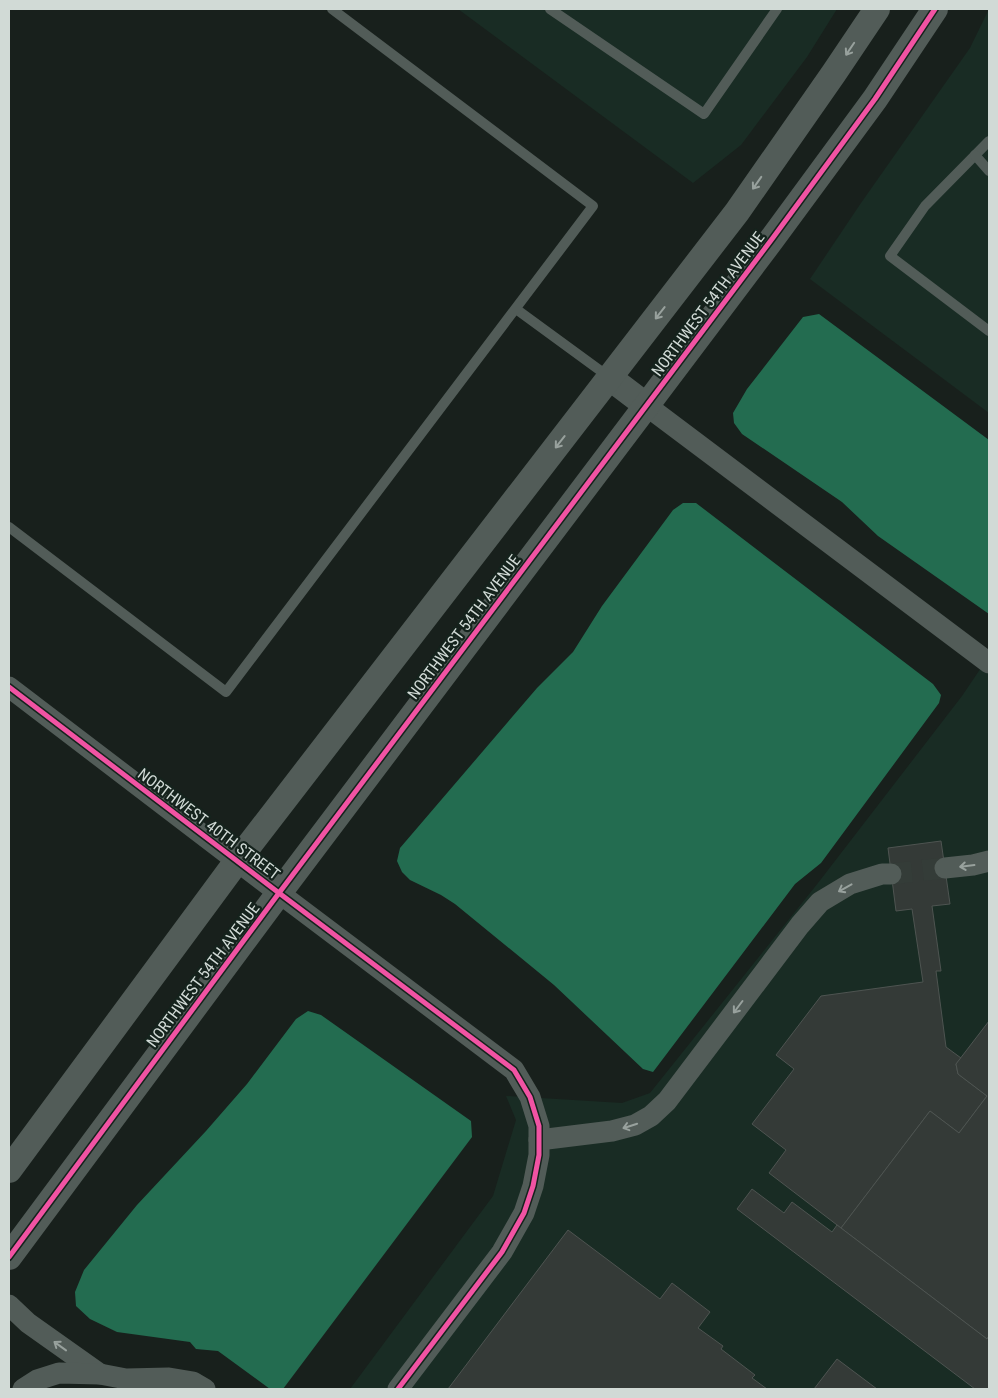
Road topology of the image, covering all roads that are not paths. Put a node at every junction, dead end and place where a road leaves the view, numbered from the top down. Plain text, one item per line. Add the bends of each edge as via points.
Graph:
1 (332, 9) edge
2 (550, 9) edge
3 (777, 9) edge
4 (876, 9) edge
5 (935, 9) edge
6 (989, 141) edge
7 (975, 155) junction
8 (989, 171) edge
9 (516, 309) junction
10 (989, 331) edge
11 (610, 378) junction
12 (647, 406) junction
13 (9, 527) edge
14 (989, 663) edge
15 (9, 687) edge
16 (237, 861) junction
17 (989, 861) edge
18 (945, 868) tunnel mouth
19 (891, 874) tunnel mouth
20 (279, 894) junction
21 (539, 1140) junction
22 (9, 1170) edge
23 (9, 1257) edge
24 (9, 1305) edge
25 (100, 1374) junction
26 (23, 1389) edge
27 (205, 1389) edge
28 (398, 1389) edge

1 - 9 lane via 593,206
2 - 3 lane via 704,114
4 -> 11 street, NORTHWEST 54TH AVENUE via 737,212
5 - 12 street, NORTHWEST 54TH AVENUE via 875,98
6 - 7 lane
7 - 8 lane
7 - 10 lane via 925,206 890,256
9 - 11 lane
9 - 13 lane via 226,692
11 - 12 street
11 -> 16 street, NORTHWEST 54TH AVENUE
12 - 14 street
12 - 20 street, NORTHWEST 54TH AVENUE
15 - 16 street, NORTHWEST 40TH STREET
16 - 20 street, NORTHWEST 40TH STREET
16 - 22 street, NORTHWEST 54TH AVENUE
17 -> 18 street
19 -> 21 street via 850,884 820,902 800,924 668,1101 652,1116 612,1131
20 - 21 street, NORTHWEST 40TH STREET via 514,1070 530,1097 539,1126
20 - 23 street, NORTHWEST 54TH AVENUE
21 - 28 street via 533,1186 524,1213 502,1252
25 -> 24 street via 28,1323
25 - 26 street via 59,1373 37,1380
25 - 27 street via 126,1379 169,1378 193,1382

